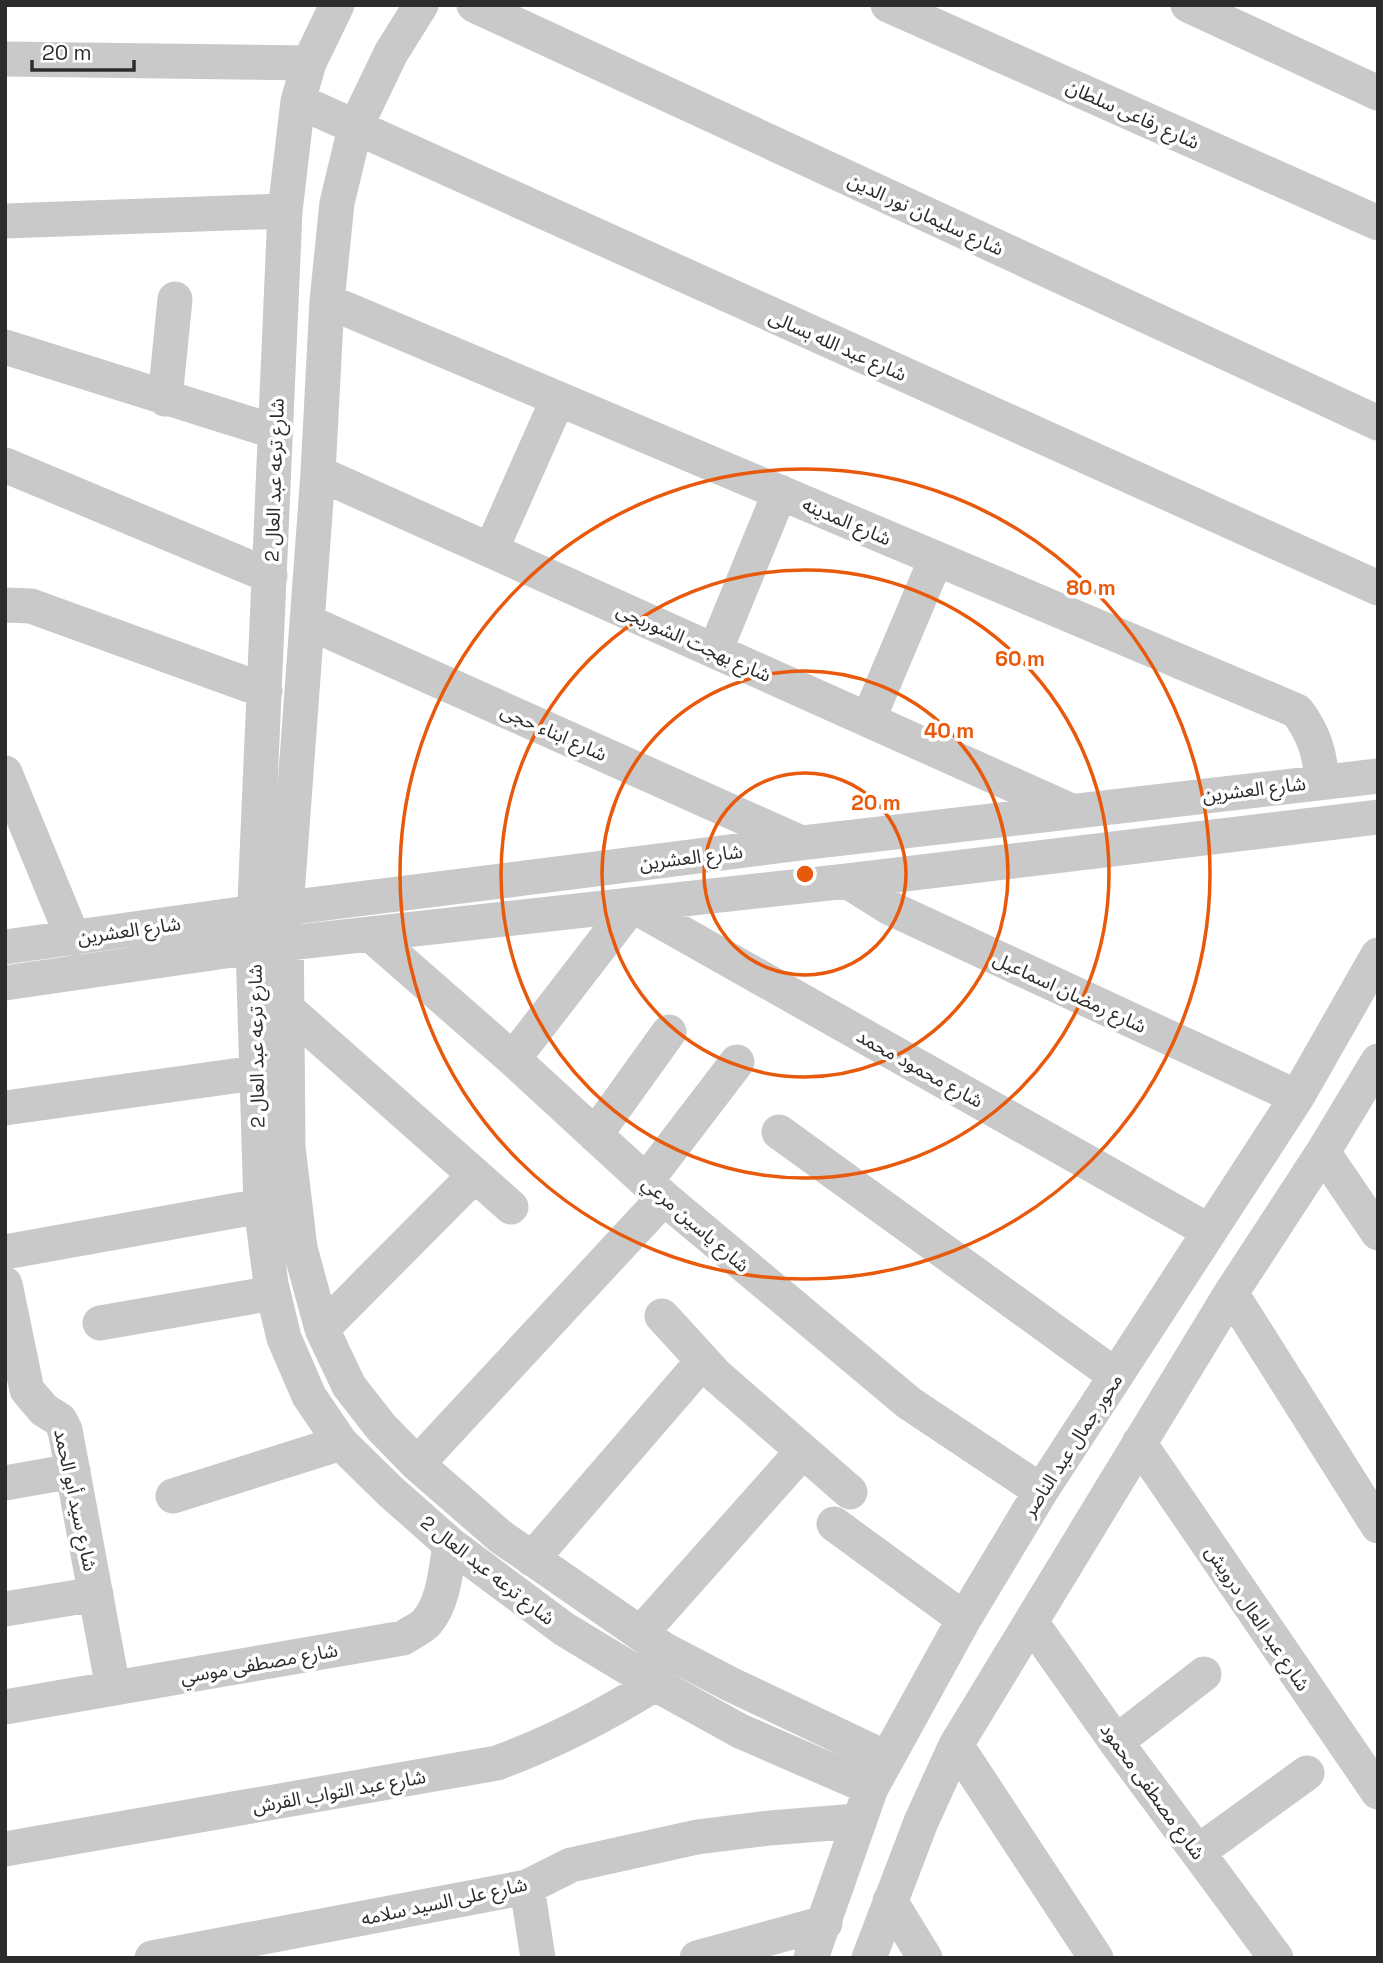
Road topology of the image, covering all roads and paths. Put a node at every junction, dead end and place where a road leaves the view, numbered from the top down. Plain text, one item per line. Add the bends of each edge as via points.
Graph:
1 (337, 5) edge
2 (421, 5) edge
3 (474, 5) edge
4 (888, 5) edge
5 (1191, 6) edge
6 (5, 59) edge
7 (309, 63) junction
8 (1378, 93) edge
9 (298, 101) junction
10 (355, 128) junction
11 (285, 211) junction
12 (5, 221) edge
13 (1378, 223) edge
14 (175, 299) dead end
15 (327, 301) junction
16 (5, 348) edge
17 (165, 399) junction
18 (558, 399) junction
19 (1378, 423) edge
20 (276, 432) junction
21 (5, 465) edge
22 (318, 473) junction
23 (779, 492) junction
24 (491, 550) junction
25 (936, 559) junction
26 (270, 576) junction
27 (1378, 588) edge
28 (5, 605) edge
29 (308, 622) junction
30 (715, 651) junction
31 (265, 691) junction
32 (868, 720) junction
33 (5, 773) edge
34 (1378, 776) edge
35 (1322, 781) junction
36 (1070, 810) junction
37 (1378, 817) edge
38 (801, 843) junction
39 (847, 881) junction
40 (632, 905) junction
41 (271, 910) junction
42 (370, 934) junction
43 (73, 938) junction
44 (269, 946) junction
45 (5, 947) edge
46 (1378, 956) edge
47 (5, 983) edge
48 (285, 1007) junction
49 (669, 1032) dead end
50 (513, 1059) junction
51 (737, 1062) dead end
52 (1378, 1062) edge
53 (256, 1073) junction
54 (1297, 1097) junction
55 (5, 1108) edge
56 (779, 1132) dead end
57 (595, 1135) junction
58 (1323, 1152) junction
59 (475, 1175) junction
60 (655, 1190) junction
61 (261, 1206) junction
62 (511, 1207) dead end
63 (1209, 1231) junction
64 (1378, 1233) edge
65 (5, 1252) edge
66 (5, 1284) edge
67 (273, 1293) junction
68 (1231, 1293) junction
69 (662, 1316) dead end
70 (100, 1323) dead end
71 (322, 1329) junction
72 (11, 1343) edge
73 (703, 1361) junction
74 (1116, 1376) junction
75 (341, 1443) junction
76 (1139, 1443) junction
77 (802, 1452) junction
78 (417, 1464) junction
79 (73, 1471) junction
80 (5, 1483) edge
81 (1041, 1491) junction
82 (850, 1492) dead end
83 (173, 1496) dead end
84 (834, 1524) dead end
85 (1378, 1526) edge
86 (450, 1544) junction
87 (533, 1559) junction
88 (96, 1594) junction
89 (5, 1609) edge
90 (964, 1619) junction
91 (1031, 1622) junction
92 (641, 1633) junction
93 (1204, 1674) dead end
94 (655, 1684) junction
95 (113, 1688) junction
96 (5, 1707) edge
97 (1116, 1742) junction
98 (956, 1745) junction
99 (878, 1773) junction
100 (1307, 1773) dead end
101 (1378, 1792) edge
102 (857, 1821) junction
103 (5, 1849) edge
104 (1198, 1852) junction
105 (527, 1887) junction
106 (890, 1901) junction
107 (825, 1923) junction
108 (152, 1958) edge
109 (538, 1958) edge
110 (697, 1958) edge
111 (811, 1958) edge
112 (869, 1958) edge
113 (925, 1958) edge
114 (1096, 1958) edge
115 (1276, 1958) edge

1 - 7 street, شارع ترعه عبد العال 2
2 - 10 street, شارع ترعه عبد العال 2 via 391,53
3 - 19 street, شارع سليمان نور الدين
4 - 13 street, شارع رفاعى سلطان
5 - 8 street
6 - 7 street
7 - 9 street, شارع ترعه عبد العال 2
9 - 10 street, شارع عبد الله بسالى
9 - 11 street, شارع ترعه عبد العال 2
10 - 15 street, شارع ترعه عبد العال 2 via 337,203
10 - 27 street, شارع عبد الله بسالى
11 - 12 street
11 - 20 street, شارع ترعه عبد العال 2
14 - 17 street
15 - 18 street, شارع المدينه
15 - 22 street, شارع ترعه عبد العال 2
16 - 17 street
17 - 20 street
18 - 23 street, شارع المدينه
18 - 24 street
20 - 26 street, شارع ترعه عبد العال 2
21 - 26 street
22 - 24 street, شارع بهجت الشوربجى
22 - 29 street, شارع ترعه عبد العال 2
23 - 25 street, شارع المدينه
23 - 30 street
24 - 30 street, شارع بهجت الشوربجى
25 - 32 street
25 - 35 street, شارع المدينه via 1297,711 1316,741
26 - 31 street, شارع ترعه عبد العال 2
28 - 31 street via 31,607
29 - 38 street, شارع ابناء حجى
29 - 41 street, شارع ترعه عبد العال 2
30 - 32 street, شارع بهجت الشوربجى
31 - 41 street, شارع ترعه عبد العال 2
32 - 36 street, شارع بهجت الشوربجى
33 - 43 street
34 - 35 street, شارع العشرين
35 - 36 street, شارع العشرين
36 - 38 street, شارع العشرين
37 - 39 street, شارع العشرين
38 - 41 street, شارع العشرين
39 - 40 street, شارع العشرين
39 - 54 street, شارع رمضان اسماعيل via 890,908
40 - 42 street, شارع العشرين
40 - 50 street
40 - 63 street, شارع محمود محمد
41 - 43 street, شارع العشرين
41 - 44 street, شارع ترعه عبد العال 2
42 - 44 street, شارع العشرين
42 - 50 street, شارع ياسين مرعي
43 - 45 street, شارع العشرين
44 - 47 street, شارع العشرين
44 - 48 street, شارع ترعه عبد العال 2
44 - 53 street, شارع ترعه عبد العال 2
46 - 54 street, محور جمال عبد الناصر
48 - 59 street
48 - 71 street, شارع ترعه عبد العال 2 via 288,1146 300,1248
49 - 57 street
50 - 57 street, شارع ياسين مرعي
51 - 60 street
52 - 58 street
53 - 55 street
53 - 61 street, شارع ترعه عبد العال 2
54 - 63 street, محور جمال عبد الناصر
56 - 74 street
57 - 60 street, شارع ياسين مرعي
58 - 64 street
58 - 68 street
59 - 62 street
59 - 71 street
60 - 78 street
60 - 81 street, شارع ياسين مرعي via 908,1403
61 - 65 street
61 - 67 street, شارع ترعه عبد العال 2
63 - 74 street, محور جمال عبد الناصر
66 - 72 street, شارع سيد أبو الحمد
67 - 70 street
67 - 75 street, شارع ترعه عبد العال 2 via 284,1338 309,1396
68 - 76 street
68 - 85 street
69 - 73 street
71 - 78 street, شارع ترعه عبد العال 2 via 349,1386
72 - 79 street, شارع سيد أبو الحمد via 27,1390 65,1430
73 - 77 street
73 - 87 street
74 - 81 street, محور جمال عبد الناصر
75 - 83 street
75 - 86 street, شارع ترعه عبد العال 2
76 - 91 street
76 - 101 street, شارع عبد العال درويش
77 - 82 street
77 - 92 street
78 - 87 street, شارع ترعه عبد العال 2 via 501,1538
79 - 80 street
79 - 88 street, شارع سيد أبو الحمد
81 - 90 street, محور جمال عبد الناصر
84 - 90 street
86 - 94 street, شارع ترعه عبد العال 2 via 564,1629
86 - 95 street, شارع مصطفى موسي via 436,1607 425,1623 403,1638
87 - 92 street, شارع ترعه عبد العال 2
88 - 89 street
88 - 95 street, شارع سيد أبو الحمد
90 - 99 street, محور جمال عبد الناصر
91 - 97 street, شارع مصطفى محمود
91 - 98 street
92 - 99 street, شارع ترعه عبد العال 2
93 - 97 street
94 - 99 street, شارع ترعه عبد العال 2 via 740,1731
94 - 103 street, شارع عبد التواب القرش via 581,1728 498,1763
95 - 96 street, شارع مصطفى موسي
97 - 104 street, شارع مصطفى محمود
98 - 106 street
98 - 114 street
99 - 102 street, محور جمال عبد الناصر
100 - 104 street
102 - 105 street, شارع على السيد سلامه via 697,1837 571,1866
102 - 107 street, محور جمال عبد الناصر
104 - 115 street, شارع مصطفى محمود
105 - 108 street, شارع على السيد سلامه
105 - 109 street
106 - 112 street
106 - 113 street
107 - 110 street
107 - 111 street, محور جمال عبد الناصر

